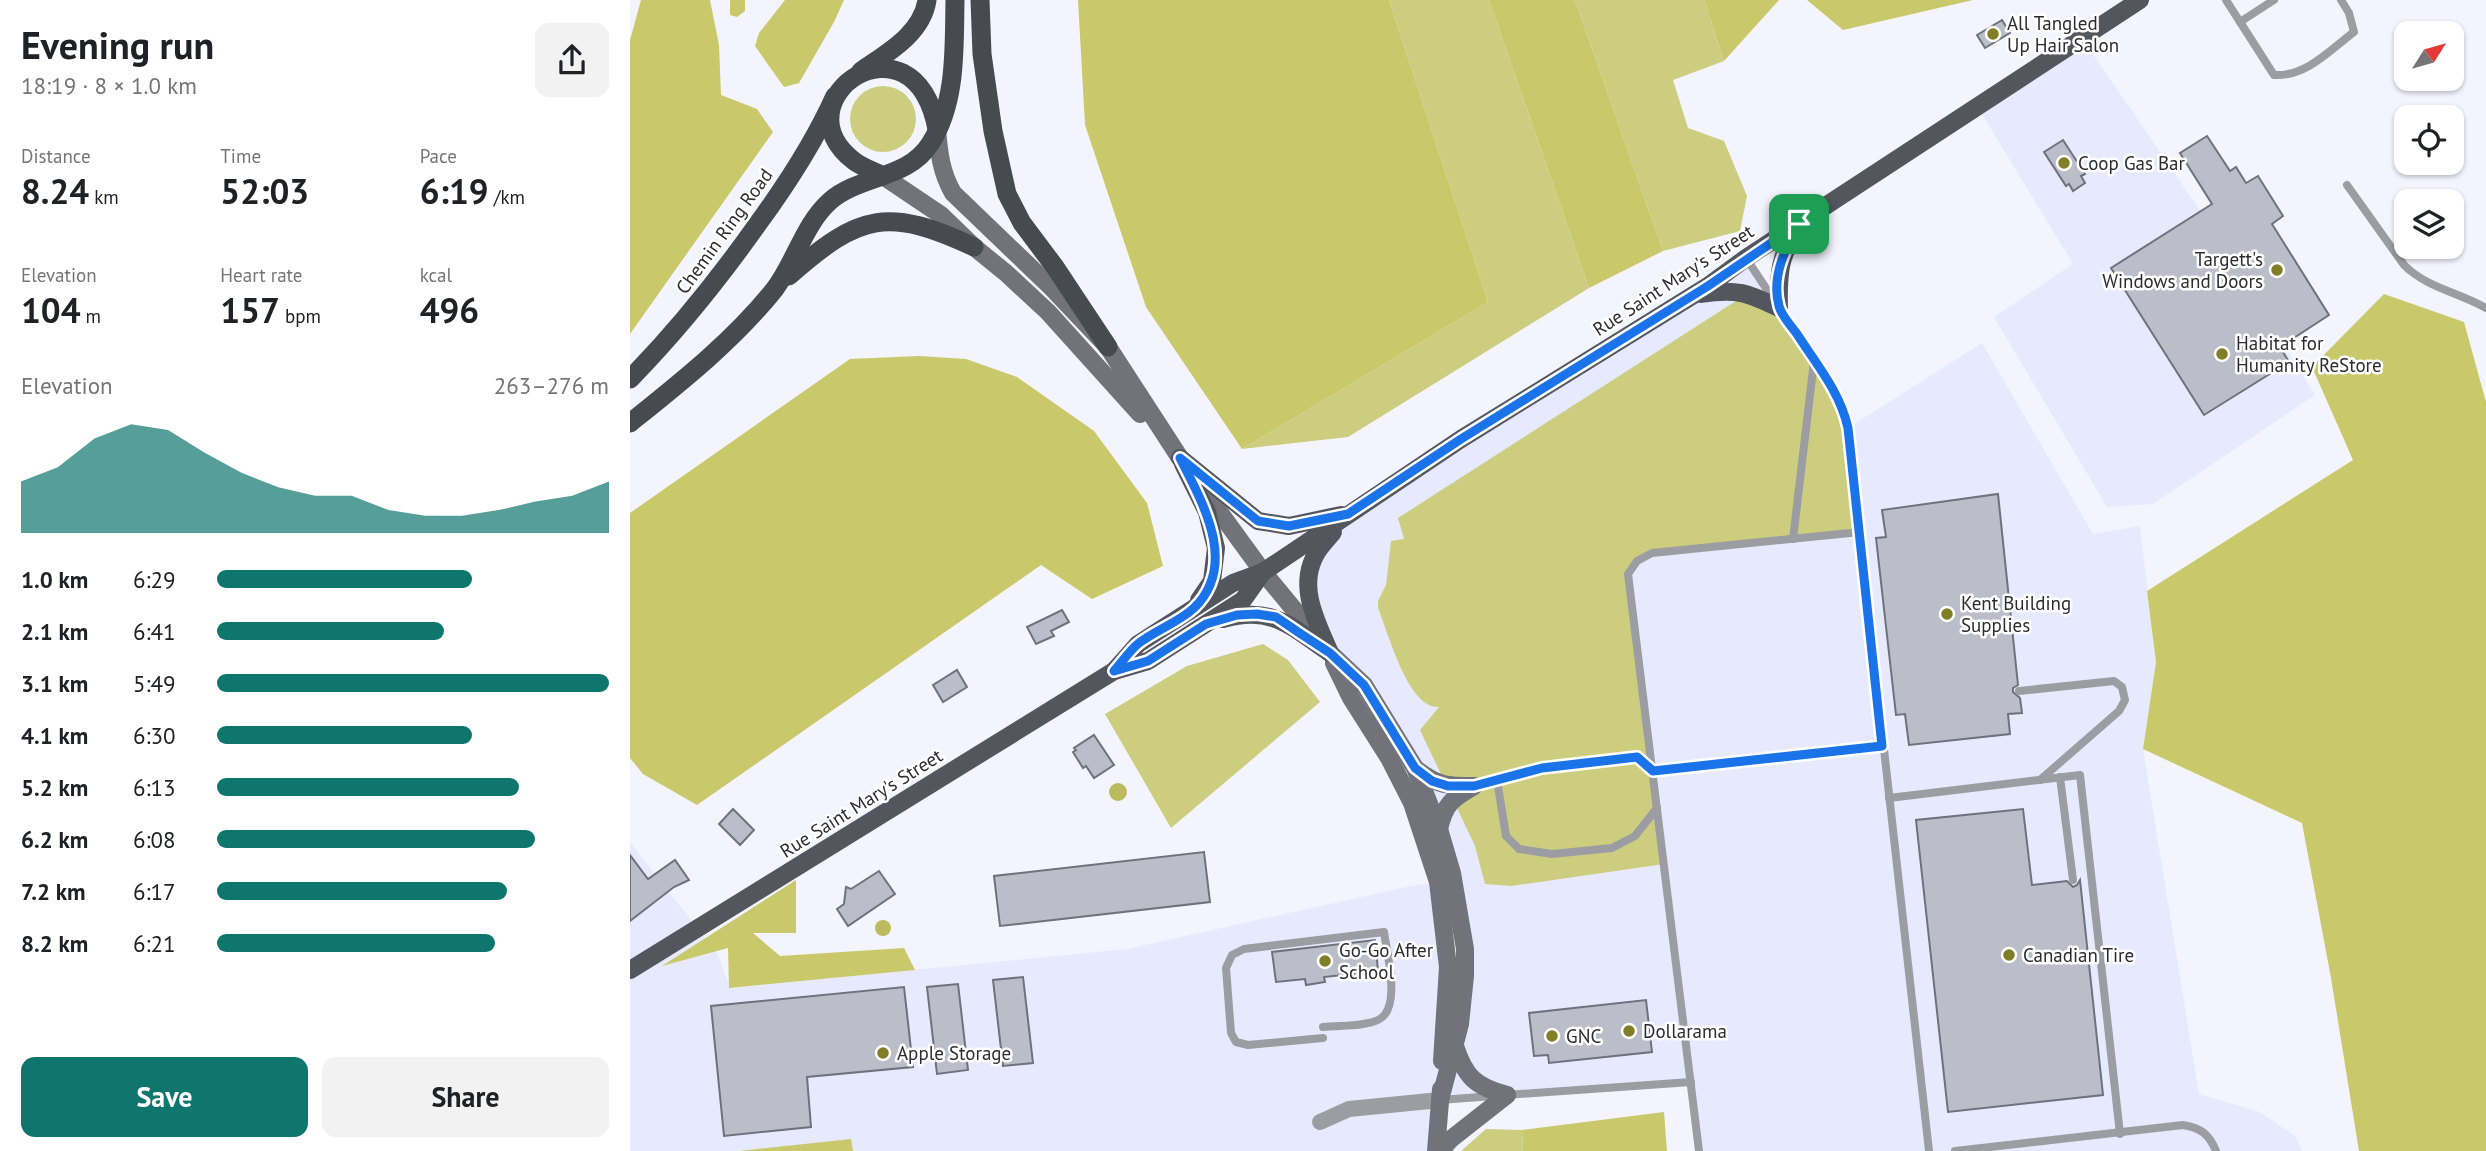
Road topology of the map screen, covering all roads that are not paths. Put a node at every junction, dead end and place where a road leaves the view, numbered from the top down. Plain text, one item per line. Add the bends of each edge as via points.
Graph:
1 (927, 0) edge
2 (955, 0) edge
3 (980, 0) edge
4 (2140, 0) edge
5 (2226, 0) edge
6 (2274, 0) edge
7 (2341, 0) edge
8 (2240, 22) junction
9 (858, 74) junction
10 (835, 96) junction
11 (937, 129) junction
12 (883, 176) junction
13 (2347, 185) dead end
14 (1799, 224) junction
15 (974, 247) junction
16 (1746, 258) junction
17 (775, 288) junction
18 (1687, 297) junction
19 (1779, 307) junction
20 (2486, 308) edge
21 (1108, 348) junction
22 (1814, 360) junction
23 (630, 379) edge
24 (630, 423) edge
25 (1180, 458) junction
26 (1348, 514) junction
27 (1860, 532) junction
28 (1793, 538) junction
29 (1263, 572) junction
30 (1194, 608) junction
31 (1206, 624) junction
32 (1330, 653) junction
33 (1114, 671) junction
34 (2019, 691) dead end
35 (1882, 746) junction
36 (1415, 768) junction
37 (1653, 771) junction
38 (2060, 777) junction
39 (1497, 780) junction
40 (2040, 780) junction
41 (1474, 786) junction
42 (1889, 799) junction
43 (1657, 808) junction
44 (1439, 830) junction
45 (2073, 880) dead end
46 (630, 970) edge
47 (1323, 1027) dead end
48 (1323, 1038) dead end
49 (1455, 1046) junction
50 (1691, 1082) junction
51 (1507, 1095) junction
52 (1440, 1100) junction
53 (1320, 1122) dead end
54 (2120, 1134) junction
55 (1438, 1151) edge
56 (1699, 1151) edge
57 (1929, 1151) edge
58 (1955, 1151) edge
59 (2216, 1151) edge

1 - 9 highway via 916,27 903,41
2 - 11 highway via 950,96
3 - 21 highway via 982,54 1007,194
4 - 14 main road, Rue Saint Mary's Street
5 - 8 lane
6 - 8 lane
7 - 8 lane via 2354,32 2289,76 2274,75
9 - 10 highway
9 - 11 highway via 882,69 905,75 929,100
10 - 12 highway via 831,126 838,143 855,162
10 - 23 highway, Chemin Ring Road via 794,173 738,253 671,337
11 - 12 highway via 922,155
11 - 21 main road via 939,158 953,193
12 - 15 main road via 941,215
12 - 17 highway via 852,186 828,203
13 - 20 lane via 2414,275
14 - 16 main road, Rue Saint Mary's Street
14 - 19 main road via 1778,276
15 - 17 highway via 912,223 881,221 848,231 822,246
15 - 25 main road via 1048,312
16 - 18 main road, Rue Saint Mary's Street
16 - 19 lane
17 - 24 highway via 726,342
18 - 19 main road via 1724,290
18 - 26 main road, Rue Saint Mary's Street
19 - 22 lane
21 - 25 main road
22 - 27 lane via 1843,406
22 - 28 lane
25 - 26 main road via 1258,521 1289,526
25 - 29 main road
25 - 30 main road via 1207,512 1216,548 1212,581
26 - 29 main road, Rue Saint Mary's Street
26 - 32 main road via 1315,554 1306,579 1312,610
27 - 28 lane
27 - 35 lane
28 - 37 lane via 1652,553 1637,561 1628,574
29 - 30 main road, Rue Saint Mary's Street via 1233,583
29 - 31 main road, Rue Saint Mary's Street via 1243,600
29 - 32 main road
30 - 33 main road, Rue Saint Mary's Street via 1138,644
31 - 32 main road via 1237,615 1276,617
31 - 33 main road, Rue Saint Mary's Street via 1148,661
32 - 36 main road via 1364,685
32 - 52 main road via 1412,803 1438,882 1448,967
33 - 46 main road, Rue Saint Mary's Street
34 - 40 lane via 2114,681 2122,687 2125,700 2119,710
35 - 37 lane
35 - 42 lane
36 - 41 main road via 1448,786
36 - 44 main road
37 - 39 lane via 1637,757 1542,768
37 - 43 lane
38 - 40 lane
38 - 45 lane
38 - 54 lane via 2080,775
39 - 41 lane
39 - 43 lane via 1506,836 1519,849 1552,854 1612,848 1635,836
40 - 42 lane
41 - 44 main road via 1443,811
42 - 57 lane
43 - 50 lane
44 - 49 main road via 1452,873 1465,949 1462,1013
47 - 48 lane via 1375,1021 1388,1011 1392,1000 1384,932 1244,949 1228,961 1231,1033 1237,1042 1248,1045
49 - 51 main road via 1472,1079 1486,1090
49 - 52 main road
50 - 51 lane
50 - 56 lane
51 - 52 lane
51 - 55 main road
52 - 53 street via 1349,1109
52 - 55 main road
54 - 58 lane
54 - 59 lane via 2183,1125 2209,1136

